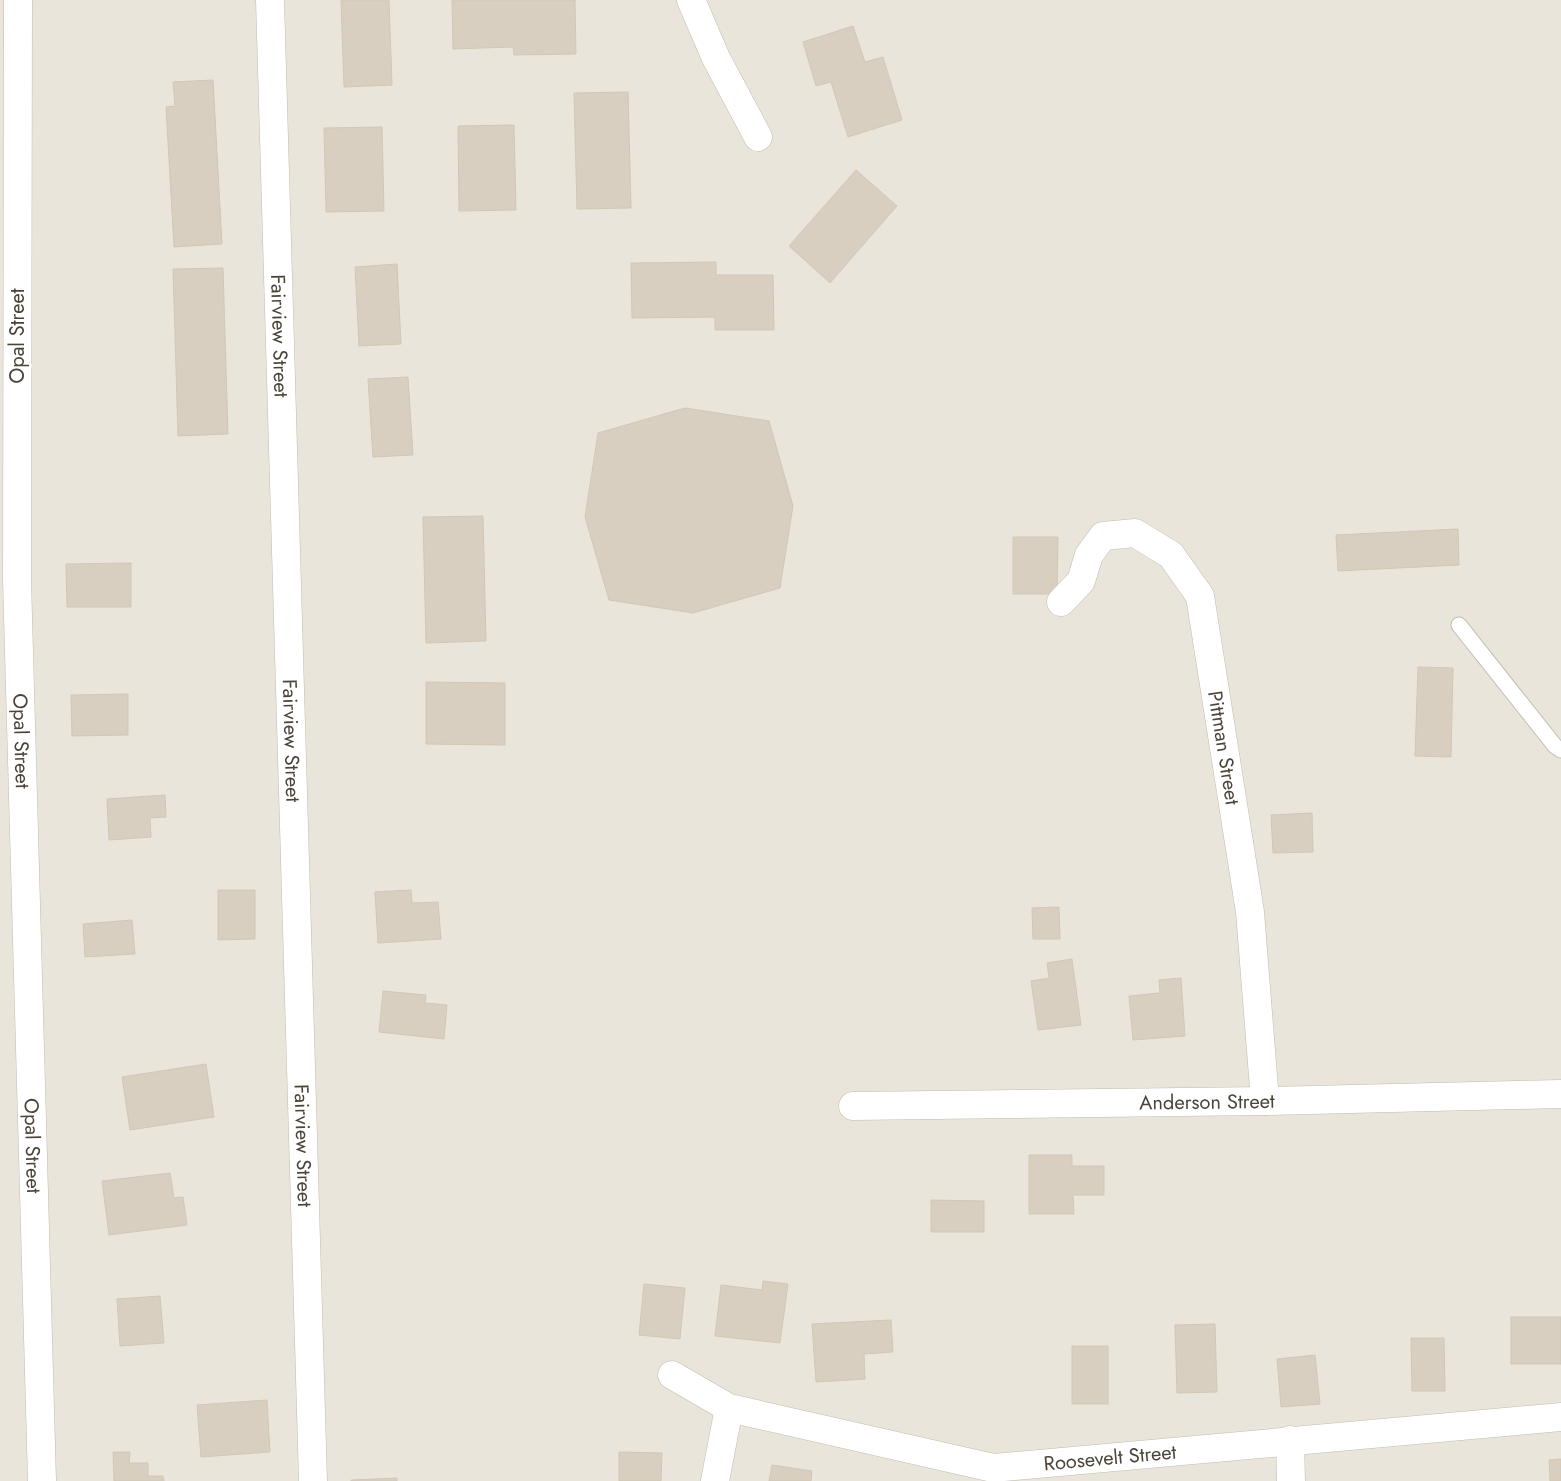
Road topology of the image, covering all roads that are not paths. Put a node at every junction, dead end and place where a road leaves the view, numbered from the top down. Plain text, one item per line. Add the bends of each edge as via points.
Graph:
1 (18, 0) edge
2 (270, 0) edge
3 (691, 0) edge
4 (758, 137) dead end
5 (8, 581) edge
6 (1061, 602) dead end
7 (1459, 625) dead end
8 (1561, 750) edge
9 (1561, 1094) edge
10 (1265, 1101) junction
11 (853, 1106) dead end
12 (672, 1376) dead end
13 (729, 1408) junction
14 (1561, 1416) edge
15 (1290, 1440) junction
16 (993, 1475) edge
17 (42, 1481) edge
18 (313, 1481) edge
19 (715, 1481) edge
20 (1291, 1481) edge

1 - 5 street, Opal Street
2 - 18 street, Fairview Street
3 - 4 street via 716,58
5 - 17 street, Opal Street
6 - 10 street, Pittman Street via 1081,581 1089,555 1103,536 1135,533 1172,555 1200,596 1250,912
7 - 8 lane
9 - 10 street, Anderson Street
10 - 11 street, Anderson Street
12 - 13 street, Roosevelt Street
13 - 16 street, Roosevelt Street
13 - 19 street
14 - 15 street, Roosevelt Street
15 - 16 street, Roosevelt Street
15 - 20 street

